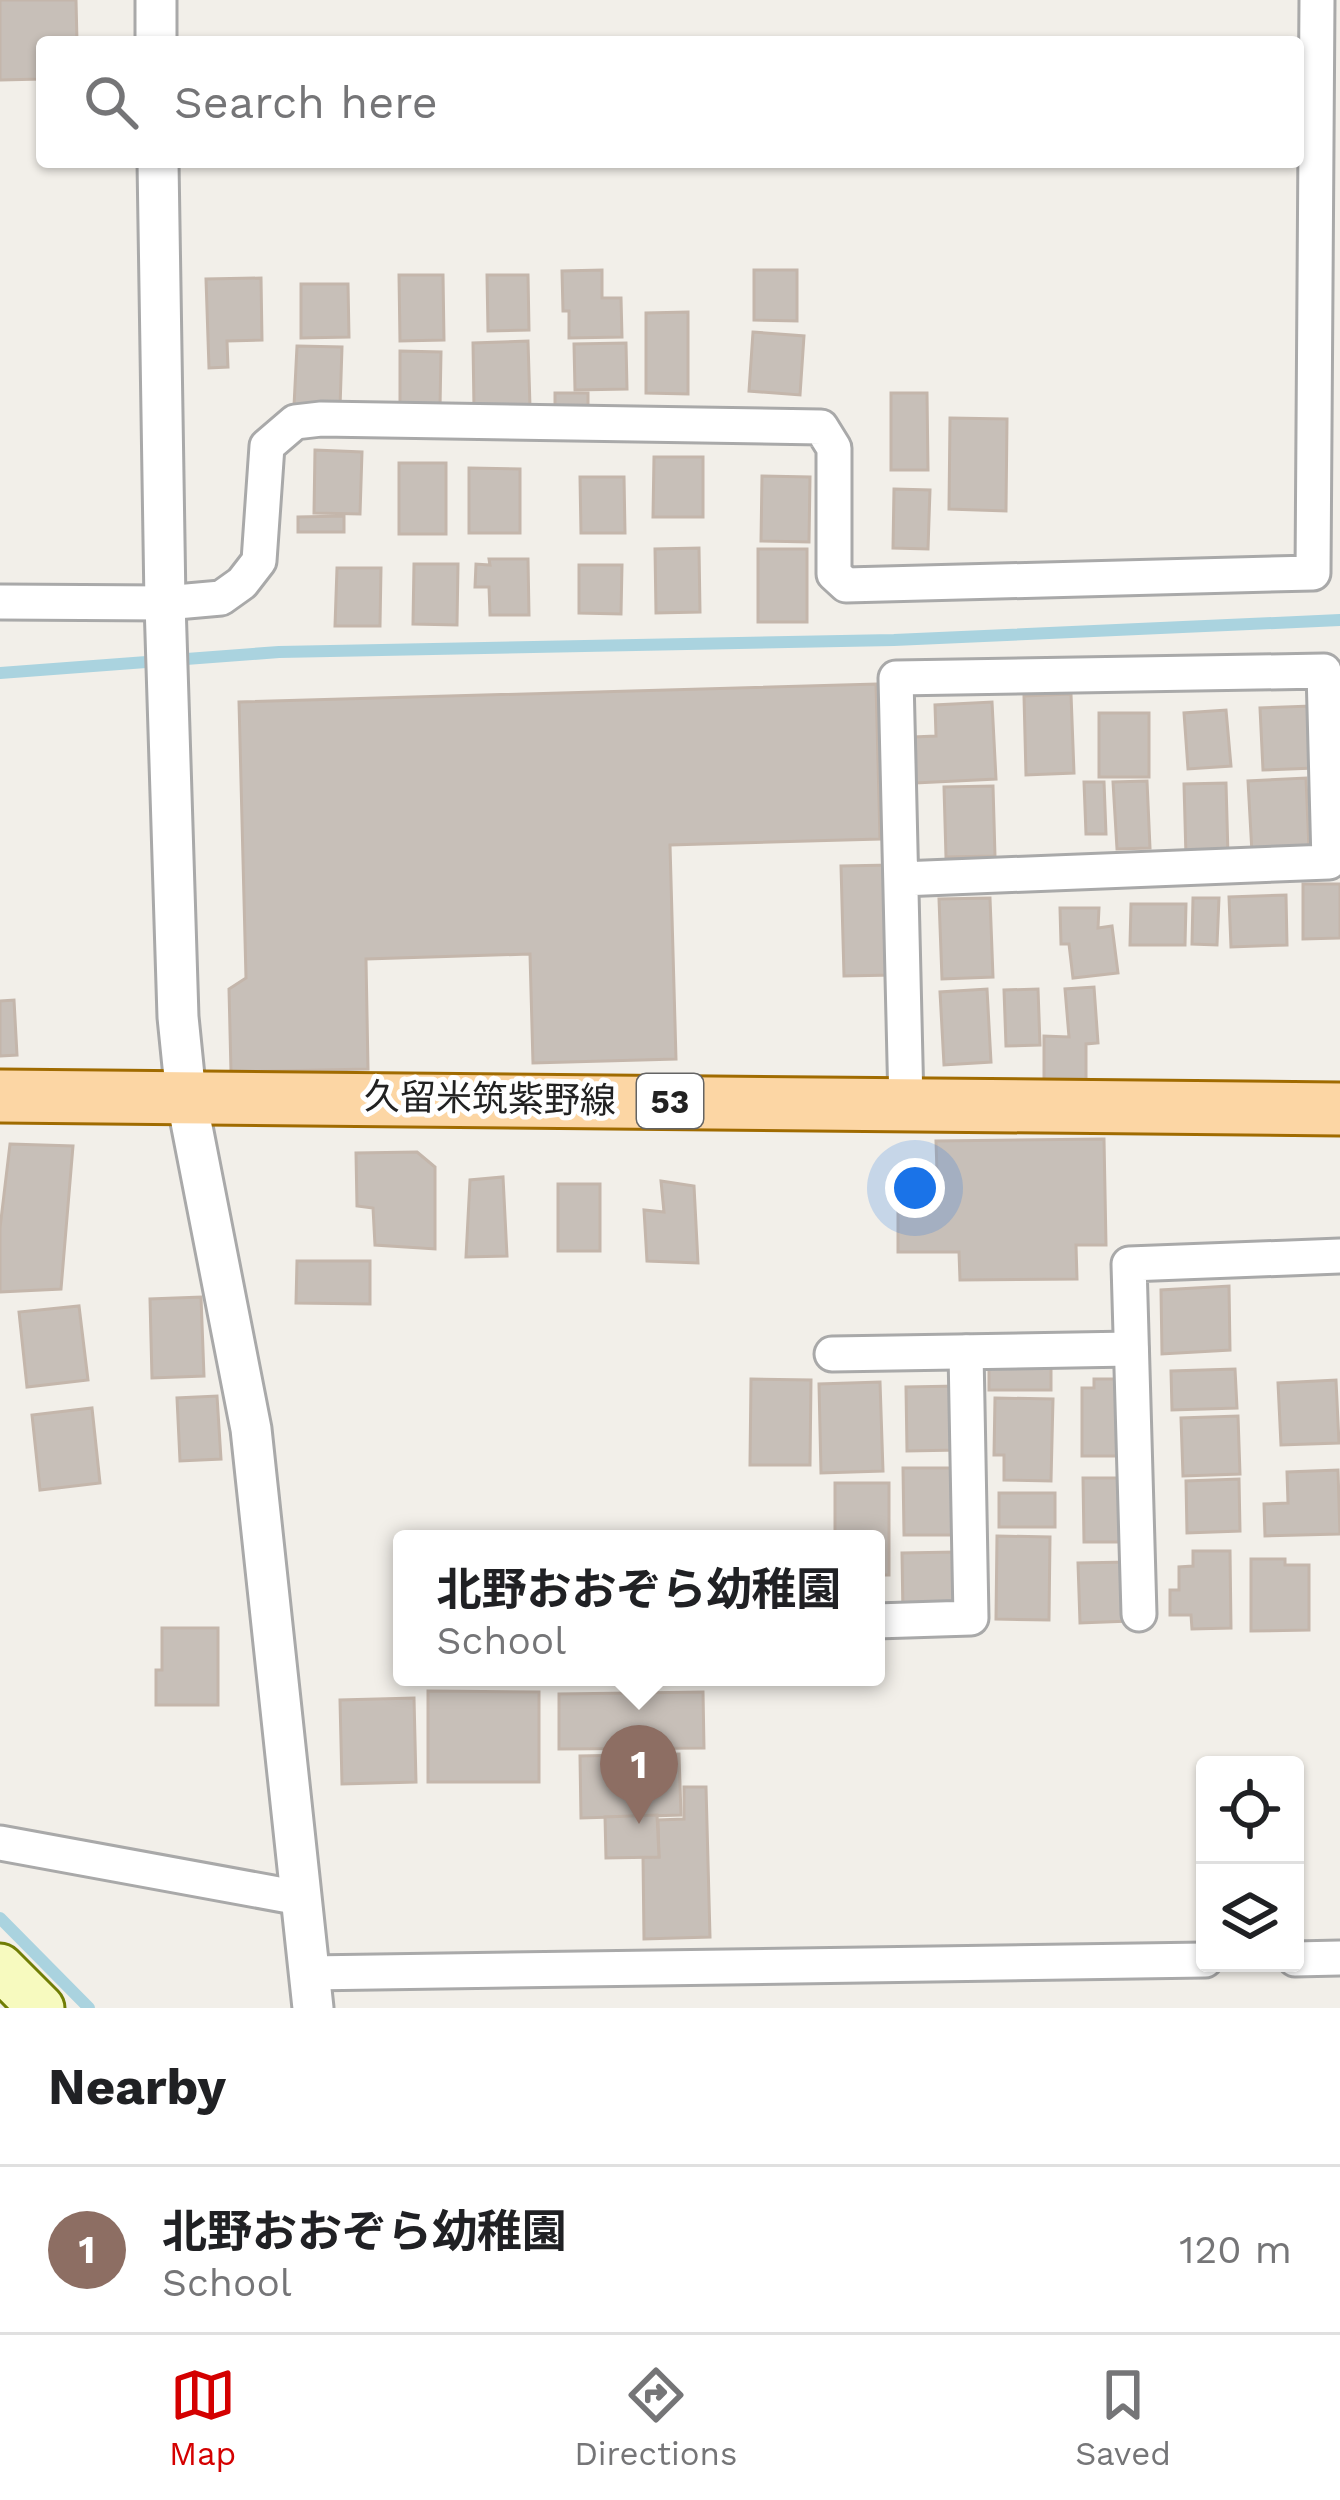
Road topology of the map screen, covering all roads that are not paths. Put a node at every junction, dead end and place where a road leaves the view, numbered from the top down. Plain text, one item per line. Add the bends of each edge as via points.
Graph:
1 (156, 0) edge
2 (1317, 0) edge
3 (156, 36) edge
4 (158, 168) edge
5 (0, 602) edge
6 (165, 603) junction
7 (901, 878) junction
8 (0, 1096) edge
9 (186, 1096) junction
10 (906, 1104) junction
11 (1340, 1109) edge
12 (1340, 1256) edge
13 (1131, 1349) junction
14 (966, 1352) junction
15 (832, 1354) dead end
16 (1139, 1614) dead end
17 (885, 1622) edge
18 (0, 1843) edge
19 (300, 1898) junction
20 (1340, 1958) edge
21 (1304, 1959) edge
22 (1196, 1960) edge
23 (0, 1967) edge
24 (311, 1990) edge
25 (41, 2008) edge

1 - 3 street
2 - 6 street via 1313,573 846,584 834,574 834,448 821,427 321,419 295,422 268,446 260,561 242,583 221,598
4 - 6 street
5 - 6 street
6 - 9 street
7 - 7 street via 896,678 1324,670 1329,862
7 - 10 street
8 - 9 main road, 久留米筑紫野線 / 53
9 - 10 main road, 久留米筑紫野線 / 53
9 - 19 street via 251,1429
10 - 11 main road, 久留米筑紫野線 / 53
12 - 13 street via 1129,1264
13 - 14 street
13 - 16 street
14 - 15 street
14 - 17 street via 971,1618
18 - 19 street
19 - 24 street
20 - 21 street
22 - 24 street
23 - 25 main road

